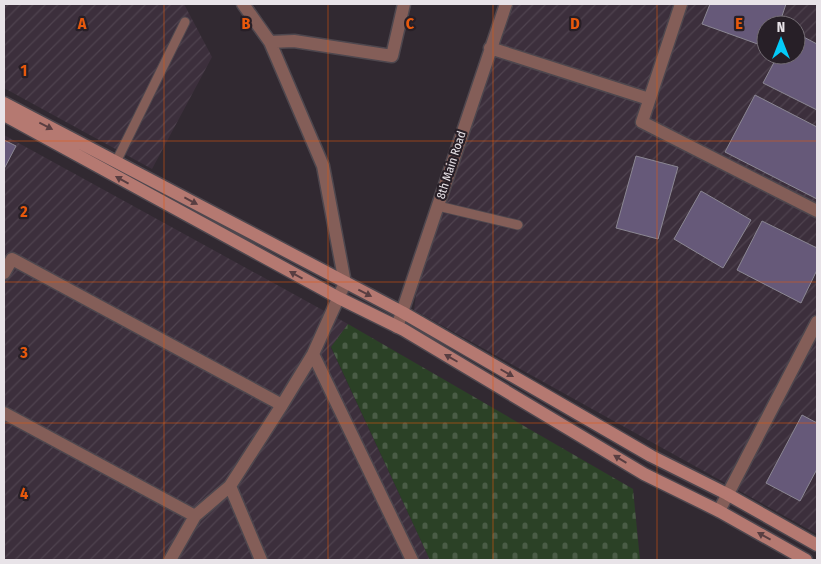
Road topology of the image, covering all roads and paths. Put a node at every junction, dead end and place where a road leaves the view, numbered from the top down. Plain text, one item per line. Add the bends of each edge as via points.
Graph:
1 (243, 4) edge
2 (404, 4) edge
3 (506, 4) edge
4 (681, 4) edge
5 (185, 22) dead end
6 (270, 42) junction
7 (490, 48) junction
8 (649, 99) junction
9 (4, 103) edge
10 (4, 115) edge
11 (116, 162) junction
12 (438, 206) junction
13 (817, 211) edge
14 (518, 225) dead end
15 (4, 272) edge
16 (346, 283) junction
17 (339, 298) junction
18 (402, 312) junction
19 (817, 322) edge
20 (397, 326) junction
21 (313, 354) junction
22 (529, 386) junction
23 (521, 399) junction
24 (282, 405) junction
25 (4, 413) edge
26 (230, 486) junction
27 (727, 494) junction
28 (718, 511) junction
29 (195, 516) junction
30 (817, 545) edge
31 (170, 560) edge
32 (261, 560) edge
33 (412, 560) edge
34 (806, 560) edge

1 - 6 street
2 - 6 street via 392,56 294,41
3 - 7 street, 8th Main Road
4 - 8 street
5 - 11 lane
6 - 16 street via 323,166
7 - 8 street
7 - 12 street, 8th Main Road
8 - 13 street via 642,122
9 -> 11 street
17 -> 10 street
11 -> 16 street
12 - 14 lane
12 - 18 street, 8th Main Road
15 - 24 street via 12,259
16 - 17 street
16 -> 18 street
17 - 20 street
17 - 21 street
18 - 20 street, 8th Main Road
18 -> 22 street
19 - 27 street
23 -> 20 street
21 - 24 street
21 - 33 street
22 - 23 street
22 - 27 street via 651,456
28 -> 23 street via 644,474
24 - 26 street
25 - 29 street
26 - 29 street
26 - 32 street
27 - 28 street
27 - 30 street
34 -> 28 street
29 - 31 street

